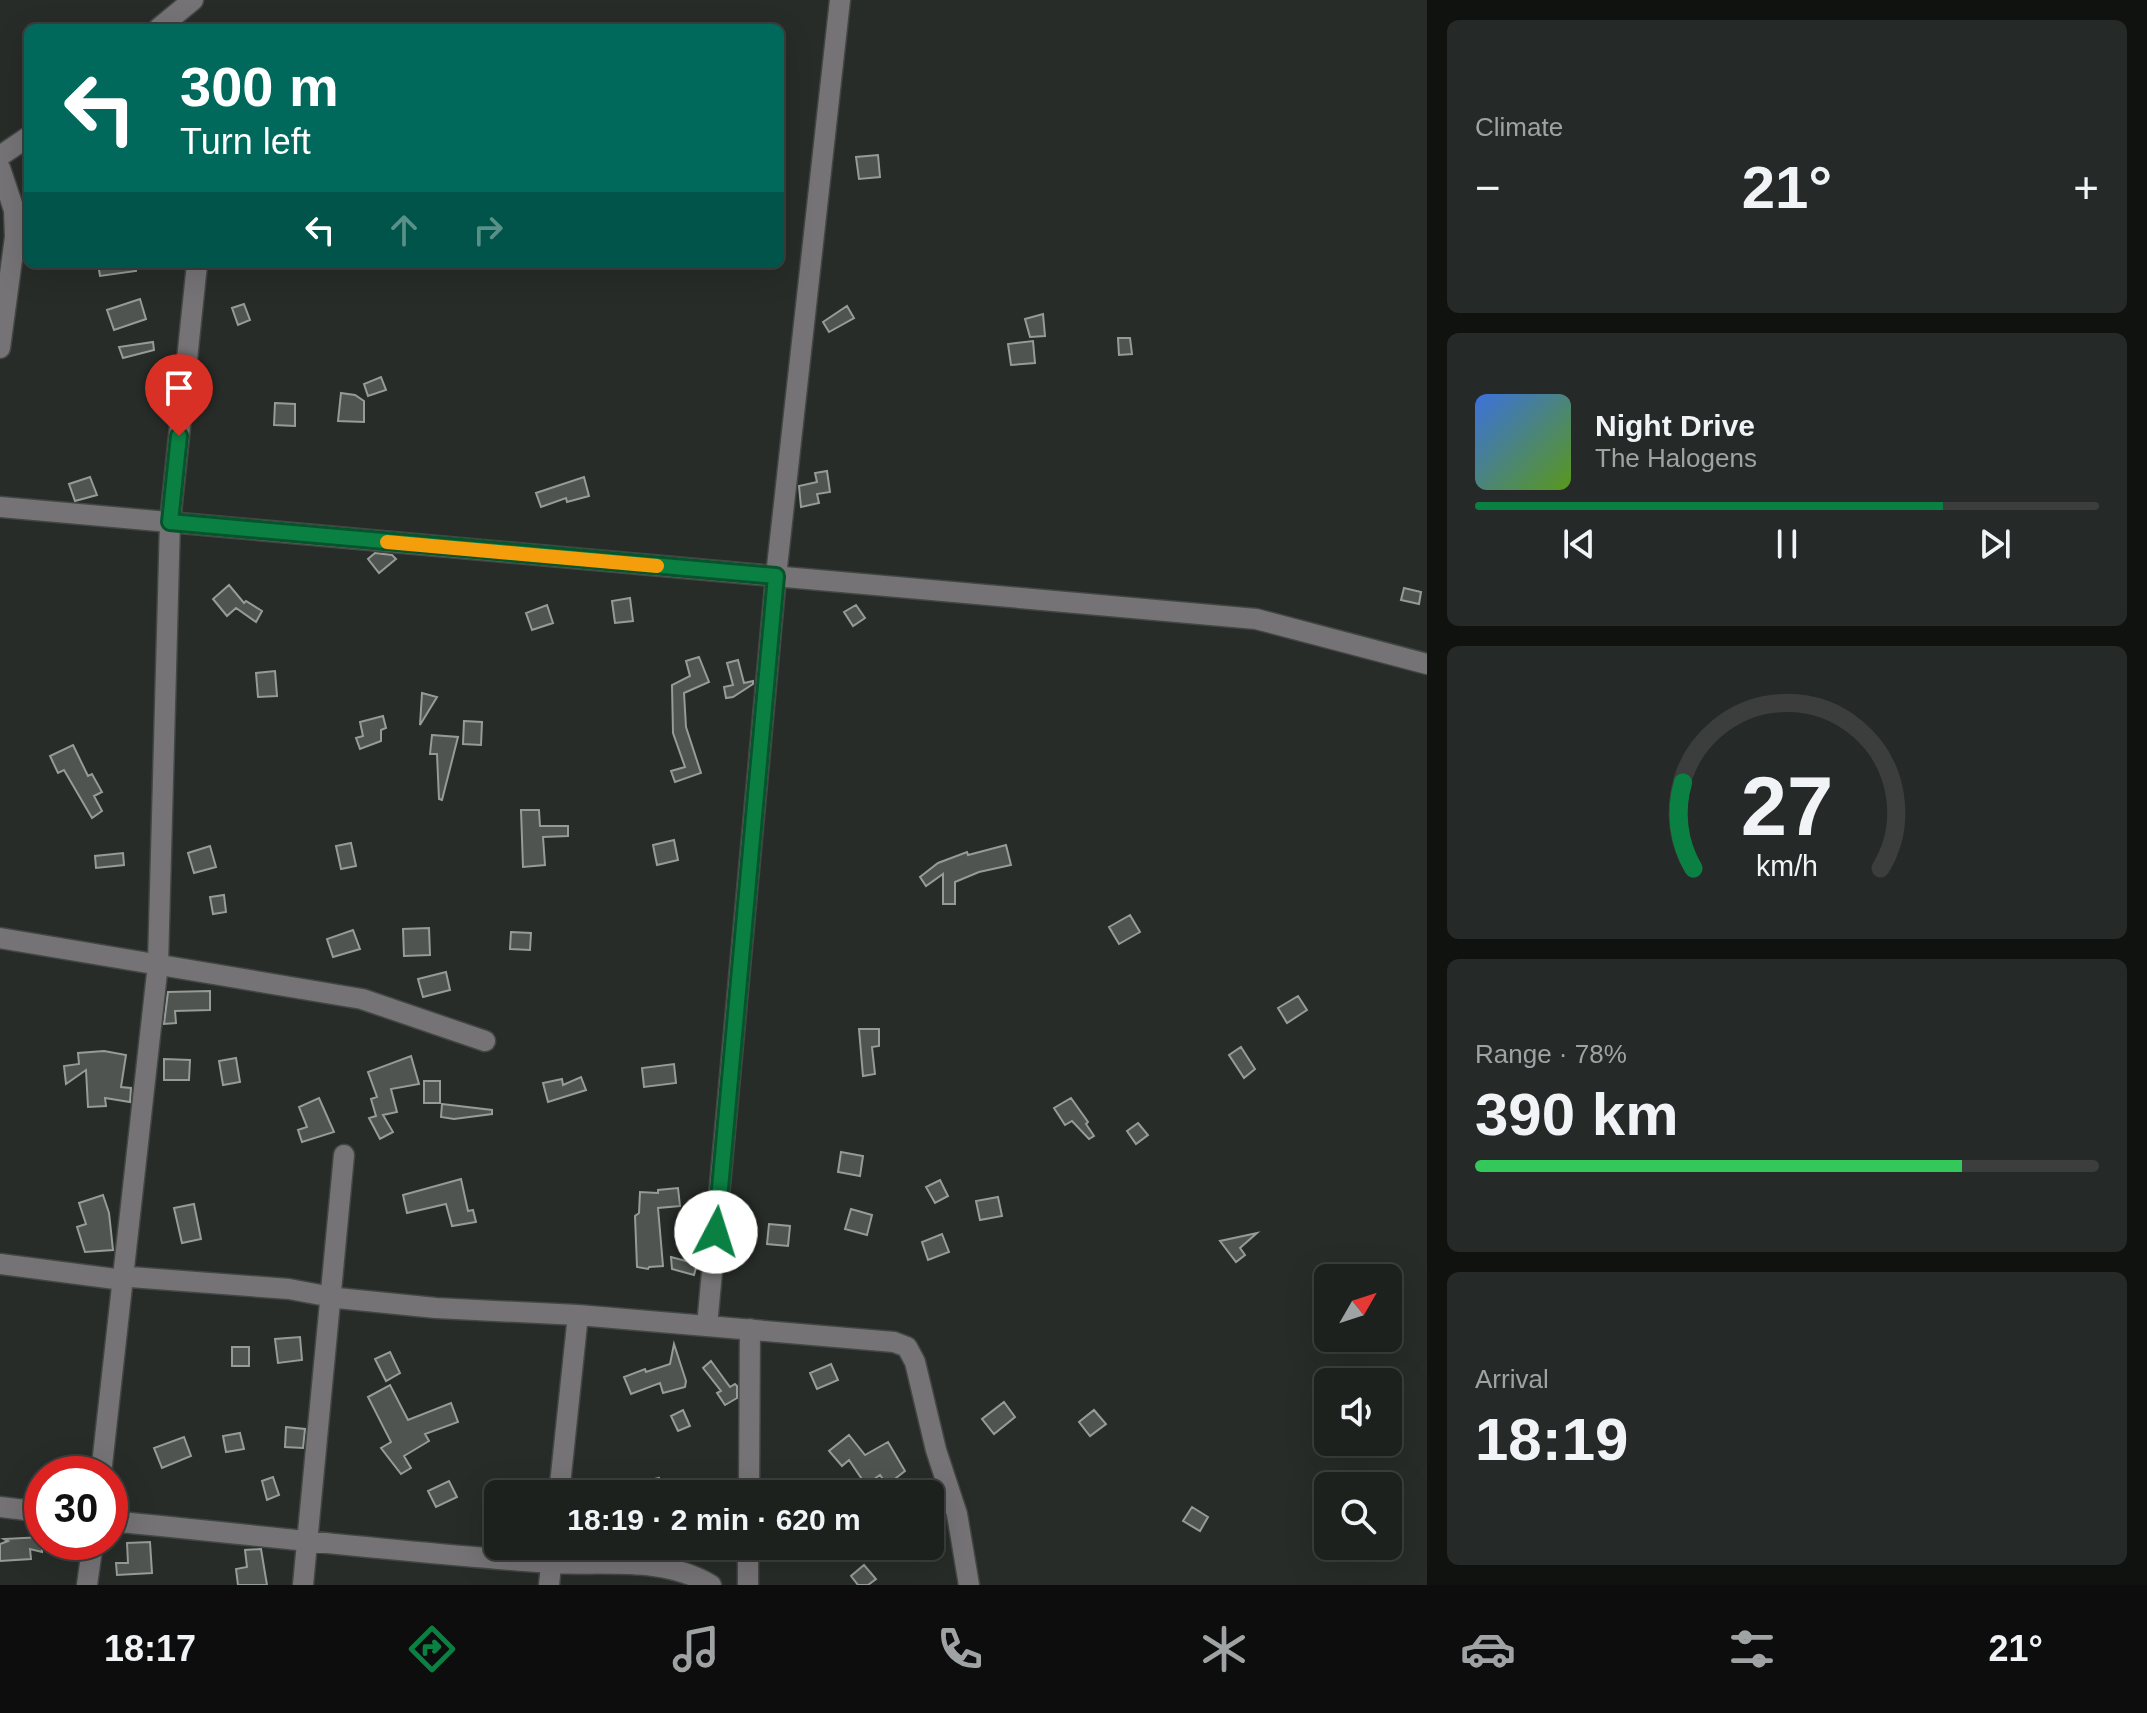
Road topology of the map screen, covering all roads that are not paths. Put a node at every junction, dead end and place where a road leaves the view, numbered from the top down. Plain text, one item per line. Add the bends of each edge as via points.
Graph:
1 (193, 0) edge
2 (840, 0) edge
3 (164, 24) edge
4 (24, 140) edge
5 (0, 156) edge
6 (0, 168) edge
7 (197, 268) edge
8 (0, 348) edge
9 (0, 507) edge
10 (170, 522) junction
11 (776, 576) junction
12 (1427, 664) edge
13 (0, 938) edge
14 (158, 964) junction
15 (485, 1041) dead end
16 (344, 1155) dead end
17 (0, 1264) edge
18 (123, 1280) junction
19 (329, 1297) junction
20 (578, 1315) junction
21 (707, 1326) junction
22 (750, 1329) junction
23 (103, 1456) edge
24 (560, 1480) edge
25 (749, 1480) edge
26 (0, 1507) edge
27 (24, 1510) edge
28 (128, 1523) edge
29 (307, 1539) junction
30 (484, 1550) edge
31 (90, 1560) edge
32 (552, 1560) edge
33 (606, 1560) edge
34 (748, 1560) edge
35 (87, 1585) edge
36 (303, 1585) edge
37 (549, 1585) edge
38 (711, 1585) edge
39 (748, 1585) edge
40 (969, 1585) edge

1 - 3 street
2 - 11 street
4 - 5 street
6 - 8 street via 14,210 15,237
7 - 10 street
9 - 10 street
10 - 11 street
10 - 14 street
11 - 12 street via 1256,619
11 - 21 street
13 - 14 street
14 - 15 street via 362,999
14 - 18 street
16 - 19 street
17 - 18 street
18 - 19 street via 289,1289
18 - 23 street
19 - 20 street
19 - 29 street
20 - 21 street
20 - 24 street
21 - 22 street
22 - 25 street
22 - 40 street via 907,1347 957,1514
26 - 27 street
28 - 29 street
29 - 30 street
29 - 36 street
31 - 35 street
32 - 37 street
33 - 38 street via 696,1575
34 - 39 street

